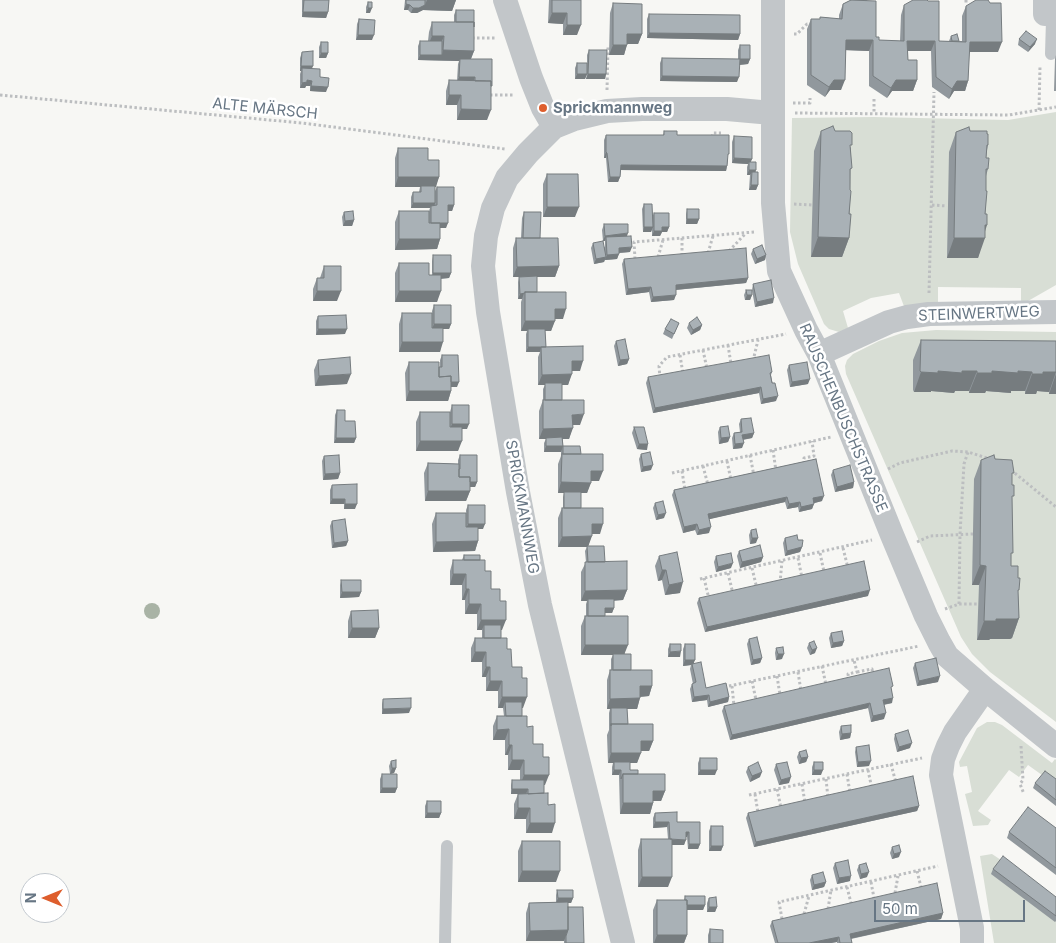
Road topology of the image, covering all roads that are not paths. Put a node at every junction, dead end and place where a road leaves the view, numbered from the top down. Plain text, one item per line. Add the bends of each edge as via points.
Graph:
1 (505, 0) edge
2 (773, 0) edge
3 (1045, 7) edge
4 (1054, 38) edge
5 (1052, 54) dead end
6 (772, 112) junction
7 (554, 127) junction
8 (1056, 312) edge
9 (819, 354) junction
10 (985, 689) junction
11 (1056, 746) edge
12 (447, 846) dead end
13 (445, 943) edge
14 (622, 943) edge
15 (972, 943) edge

1 - 7 street via 531,78
2 - 6 street, RAUSCHENBUSCHSTRASSE
3 - 4 lane via 1052,20
4 - 5 lane
6 - 7 street, SPRICKMANNWEG via 727,108 642,108 607,111
6 - 9 street, RAUSCHENBUSCHSTRASSE via 774,230 779,270
7 - 14 street, SPRICKMANNWEG via 507,178 493,208 483,266 518,492 540,605
8 - 9 street, STEINWERTWEG via 907,317
9 - 10 street, RAUSCHENBUSCHSTRASSE via 926,616 947,656
10 - 11 street, RAUSCHENBUSCHSTRASSE
10 - 15 street via 955,732 943,759 941,775 972,928
12 - 13 lane

